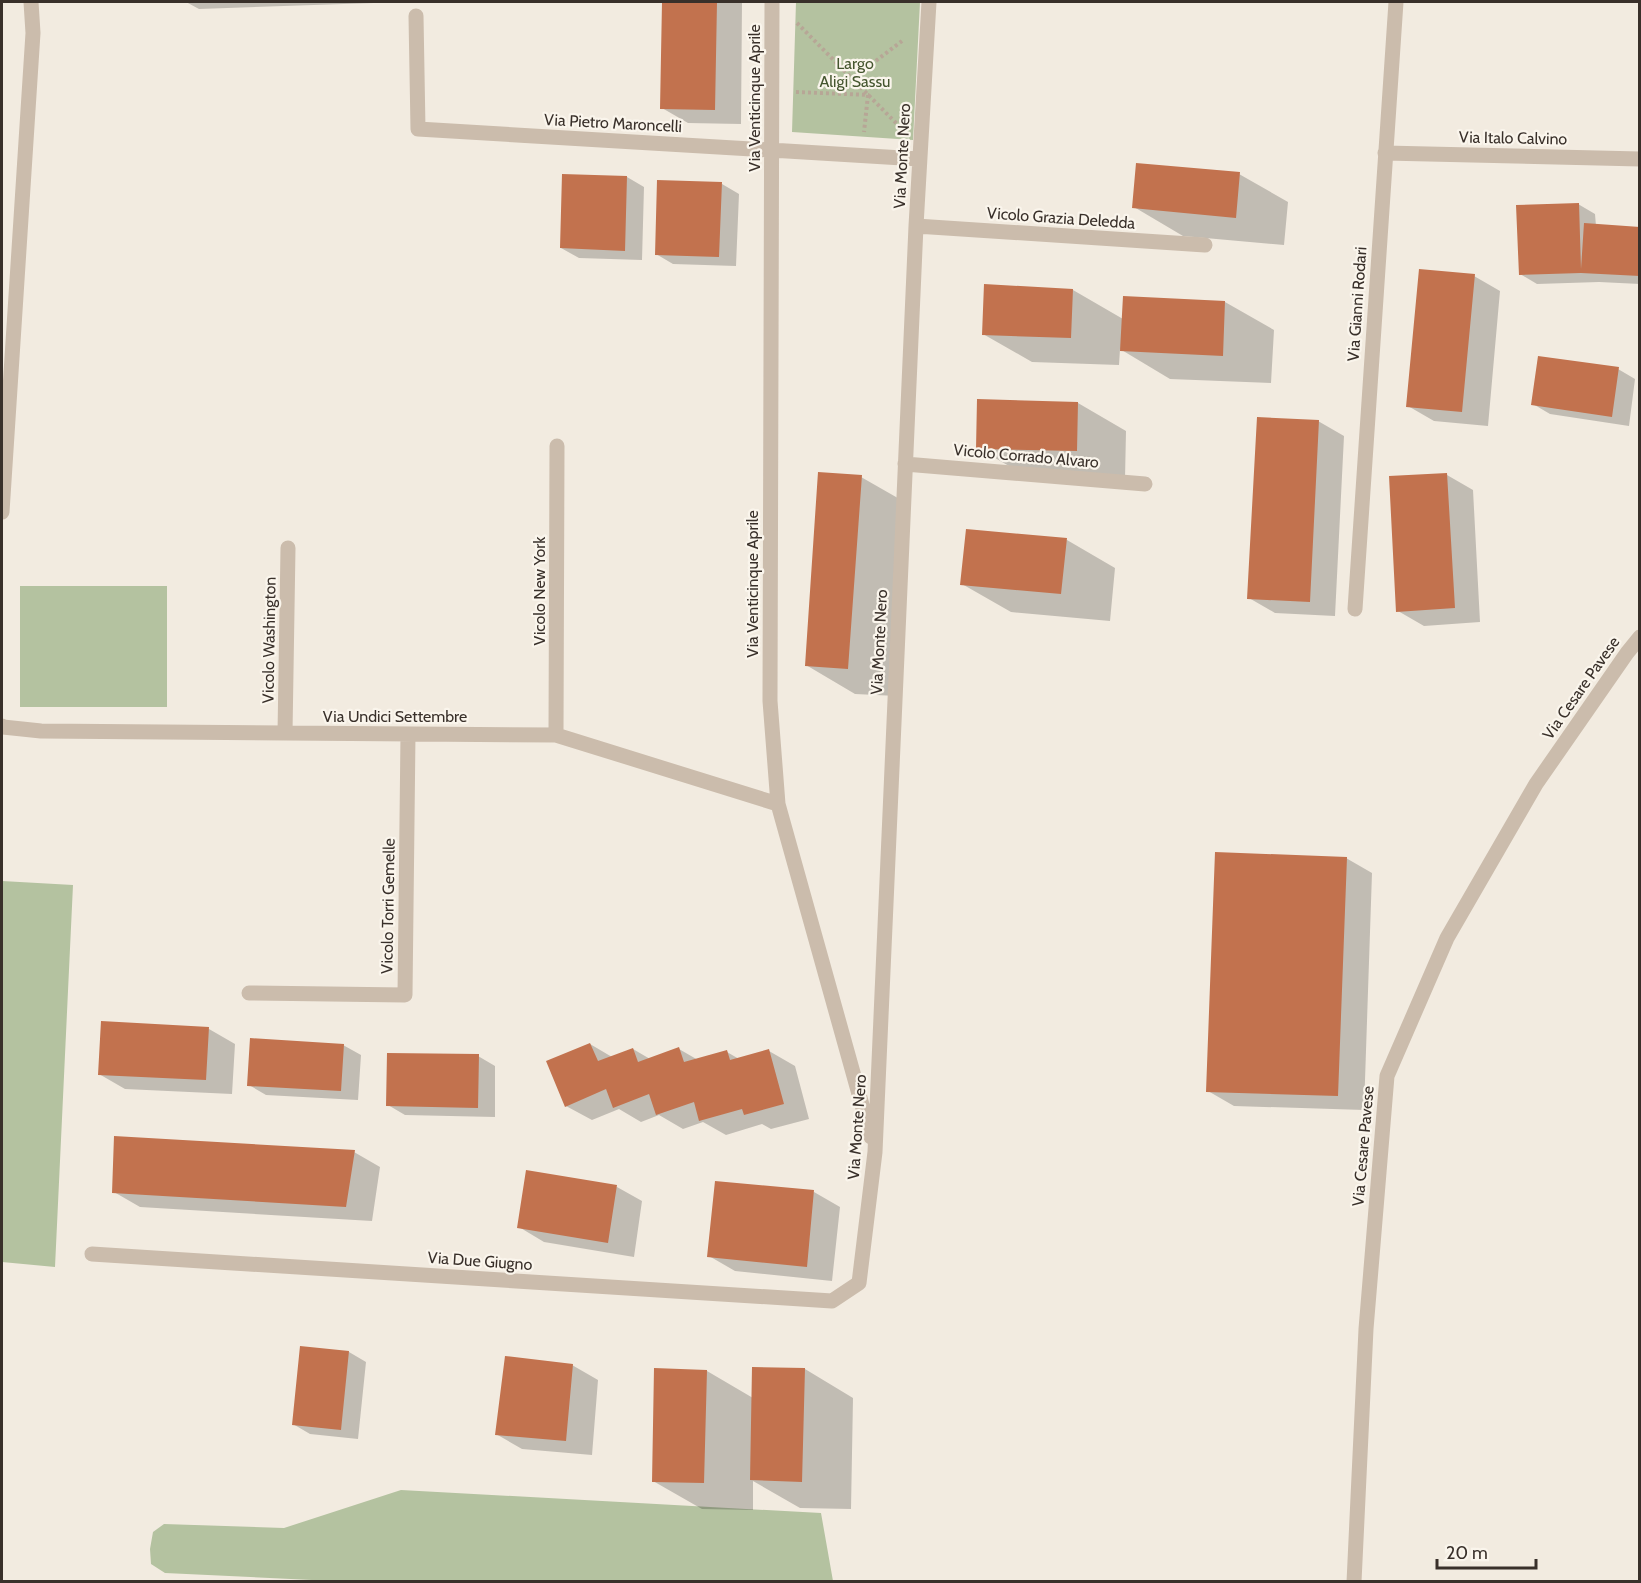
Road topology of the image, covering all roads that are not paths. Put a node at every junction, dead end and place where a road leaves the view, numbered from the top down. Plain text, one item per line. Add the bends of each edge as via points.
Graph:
1 (31, 2) edge
2 (772, 2) edge
3 (929, 2) edge
4 (1396, 2) edge
5 (416, 16) dead end
6 (772, 151) junction
7 (1385, 153) junction
8 (920, 159) junction
9 (1640, 159) edge
10 (916, 226) junction
11 (1205, 245) dead end
12 (557, 446) dead end
13 (905, 464) junction
14 (1145, 484) dead end
15 (2, 512) edge
16 (288, 548) dead end
17 (1355, 609) dead end
18 (1640, 637) edge
19 (2, 726) edge
20 (285, 733) junction
21 (408, 734) junction
22 (556, 735) junction
23 (778, 804) junction
24 (249, 993) dead end
25 (875, 1152) junction
26 (92, 1254) dead end
27 (859, 1283) joint
28 (1354, 1581) edge

1 - 15 street via 33,33
2 - 6 street, Via Venticinque Aprile
3 - 8 street, Via Monte Nero
4 - 7 street, Via Gianni Rodari
5 - 6 street, Via Pietro Maroncelli via 418,129
6 - 8 street, Via Pietro Maroncelli
6 - 23 street, Via Venticinque Aprile via 770,702
7 - 9 street, Via Italo Calvino
7 - 17 street, Via Gianni Rodari
8 - 10 street, Via Monte Nero
10 - 11 street, Vicolo Grazia Deledda
10 - 13 street, Via Monte Nero
12 - 22 street, Vicolo New York
13 - 14 street, Vicolo Corrado Alvaro
13 - 25 street, Via Monte Nero
16 - 20 street, Vicolo Washington
18 - 28 street, Via Cesare Pavese via 1536,784 1447,938 1387,1076 1366,1329
19 - 20 street, Via Undici Settembre via 41,731
20 - 21 street, Via Undici Settembre
21 - 22 street, Via Undici Settembre
21 - 24 street, Vicolo Torri Gemelle via 405,995
22 - 23 street, Via Undici Settembre
23 - 25 street, Via Venticinque Aprile
25 - 27 street, Via Monte Nero
26 - 27 street, Via Due Giugno via 832,1301

